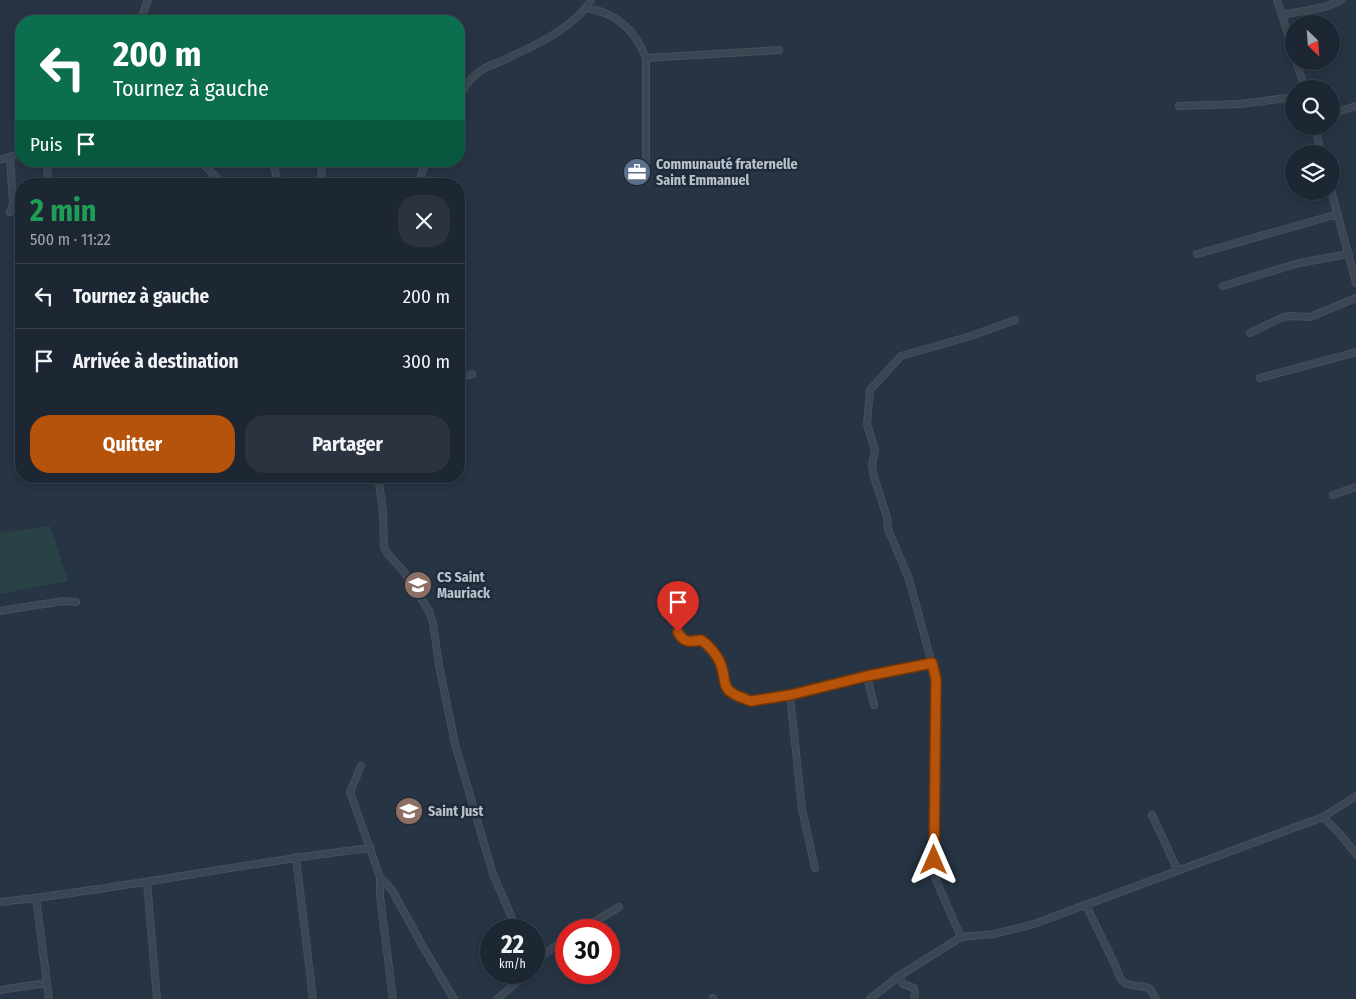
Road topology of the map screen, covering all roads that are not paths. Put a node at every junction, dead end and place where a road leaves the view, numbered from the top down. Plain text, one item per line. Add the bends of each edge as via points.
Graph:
1 (148, 0) edge
2 (591, 0) edge
3 (1277, 0) edge
4 (1341, 0) edge
5 (586, 8) junction
6 (142, 15) edge
7 (1282, 15) junction
8 (1285, 24) edge
9 (779, 50) dead end
10 (646, 58) junction
11 (465, 85) edge
12 (1285, 98) edge
13 (1179, 106) dead end
14 (1356, 106) edge
15 (1340, 111) edge
16 (15, 155) edge
17 (10, 157) junction
18 (0, 160) edge
19 (206, 167) edge
20 (646, 169) dead end
21 (218, 178) edge
22 (1334, 200) edge
23 (10, 212) dead end
24 (1338, 214) junction
25 (1197, 254) dead end
26 (1349, 254) junction
27 (1356, 283) edge
28 (1223, 286) dead end
29 (1356, 298) edge
30 (1015, 320) dead end
31 (1250, 332) dead end
32 (1356, 352) edge
33 (472, 374) dead end
34 (465, 376) edge
35 (1260, 378) dead end
36 (379, 483) edge
37 (1356, 487) edge
38 (1333, 495) dead end
39 (76, 602) dead end
40 (672, 604) dead end
41 (0, 611) edge
42 (932, 663) junction
43 (867, 676) junction
44 (790, 695) junction
45 (874, 706) dead end
46 (361, 766) dead end
47 (1356, 796) edge
48 (1152, 815) dead end
49 (1323, 817) junction
50 (371, 848) junction
51 (1356, 854) edge
52 (296, 857) junction
53 (815, 868) dead end
54 (1178, 871) junction
55 (380, 877) junction
56 (147, 882) junction
57 (36, 898) junction
58 (0, 902) edge
59 (1086, 905) junction
60 (619, 907) dead end
61 (512, 919) edge
62 (600, 919) edge
63 (961, 937) junction
64 (899, 976) junction
65 (47, 983) junction
66 (515, 984) edge
67 (0, 990) edge
68 (49, 999) edge
69 (156, 999) edge
70 (313, 999) edge
71 (393, 999) edge
72 (454, 999) edge
73 (498, 999) edge
74 (870, 999) edge
75 (914, 999) edge
76 (1156, 999) edge

1 - 6 street
2 - 5 street
3 - 7 street
4 - 7 street
5 - 10 street via 613,16 631,30
5 - 11 street via 546,40 483,69
7 - 8 street
9 - 10 street
10 - 20 street
12 - 13 street via 1240,104
14 - 15 street
16 - 17 street
17 - 18 street
17 - 23 street via 13,204
19 - 21 street
22 - 24 street
24 - 25 street
24 - 26 street
26 - 27 street
26 - 28 street via 1298,264
29 - 31 street via 1310,317 1283,317
30 - 42 street via 901,356 870,390 867,424 875,450 874,477 888,529 909,579
32 - 35 street
33 - 34 street
36 - 61 street via 384,547 429,611 455,744 493,874
37 - 38 street
39 - 41 street via 63,601
40 - 44 street via 680,638 690,642 701,640 708,645 721,665 726,686 733,695 751,701
42 - 43 street
42 - 63 street via 936,679 936,880
43 - 44 street
43 - 45 street
44 - 53 street via 802,809
46 - 50 street via 350,792
47 - 49 street
48 - 54 street
49 - 51 street
49 - 54 street
50 - 52 street
50 - 55 street
52 - 56 street
52 - 70 street
54 - 59 street
55 - 71 street
55 - 72 street via 392,890
56 - 57 street
56 - 69 street
57 - 58 street
57 - 65 street
59 - 63 street via 1034,924 994,934
59 - 76 street via 1118,977 1131,986 1149,988
60 - 62 street
63 - 64 street
64 - 74 street
64 - 75 street via 903,984 914,988
65 - 67 street
65 - 68 street
66 - 73 street

